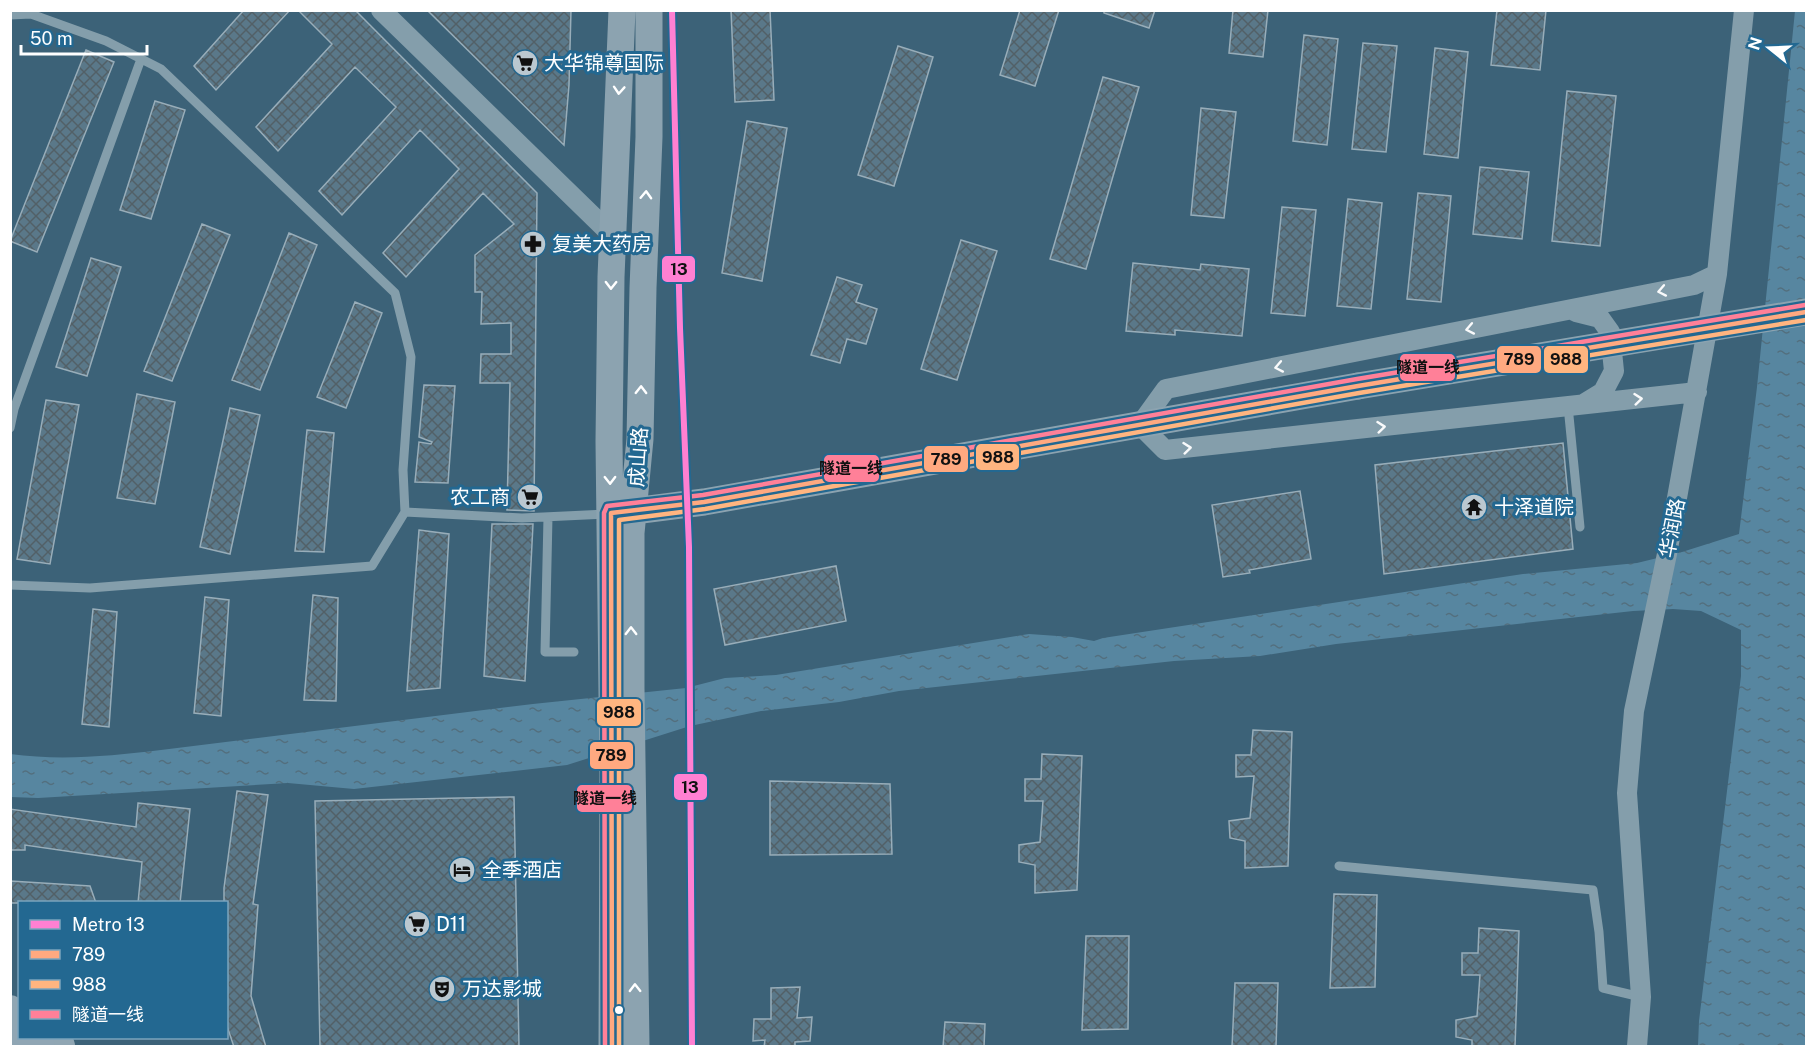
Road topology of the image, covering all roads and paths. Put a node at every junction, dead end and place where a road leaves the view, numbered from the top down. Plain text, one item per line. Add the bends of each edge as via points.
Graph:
1 (381, 10) edge
2 (622, 10) edge
3 (649, 10) edge
4 (1744, 10) edge
5 (10, 15) edge
6 (141, 58) junction
7 (612, 235) junction
8 (1717, 274) junction
9 (1568, 310) junction
10 (1806, 312) edge
11 (1697, 392) junction
12 (1575, 406) junction
13 (1140, 424) junction
14 (10, 429) edge
15 (405, 512) junction
16 (622, 512) junction
17 (548, 517) junction
18 (1580, 527) dead end
19 (10, 585) edge
20 (574, 652) dead end
21 (622, 774) junction
22 (1339, 866) dead end
23 (1641, 997) junction
24 (612, 1047) edge
25 (636, 1047) edge
26 (1637, 1047) edge

1 - 7 street
2 -> 7 main road, 成山路
16 -> 3 main road, 成山路 via 640,439
4 - 8 street, 华润路
5 - 6 lane via 31,14
6 - 14 lane
6 - 15 lane via 161,69 395,294 411,357 403,470
7 -> 16 main road, 成山路 via 609,441
8 -> 9 street via 1694,285
8 - 11 street, 华润路
9 - 12 street via 1600,318 1610,332 1614,371 1603,392
9 -> 13 street via 1166,389
10 - 13 main road, bridge
12 -> 11 street
11 - 23 street, 华润路 via 1634,711 1627,793
13 -> 12 street via 1165,450
12 - 18 lane
13 - 16 main road via 704,502
15 - 17 lane
15 - 19 lane via 372,566 90,588
16 - 17 lane
16 - 21 main road, 成山路 via 631,533 622,691
17 - 20 lane via 544,652
21 - 24 main road, 成山路
25 -> 21 main road, 成山路
22 - 23 lane via 1593,890 1603,987
23 - 26 street, 华润路

